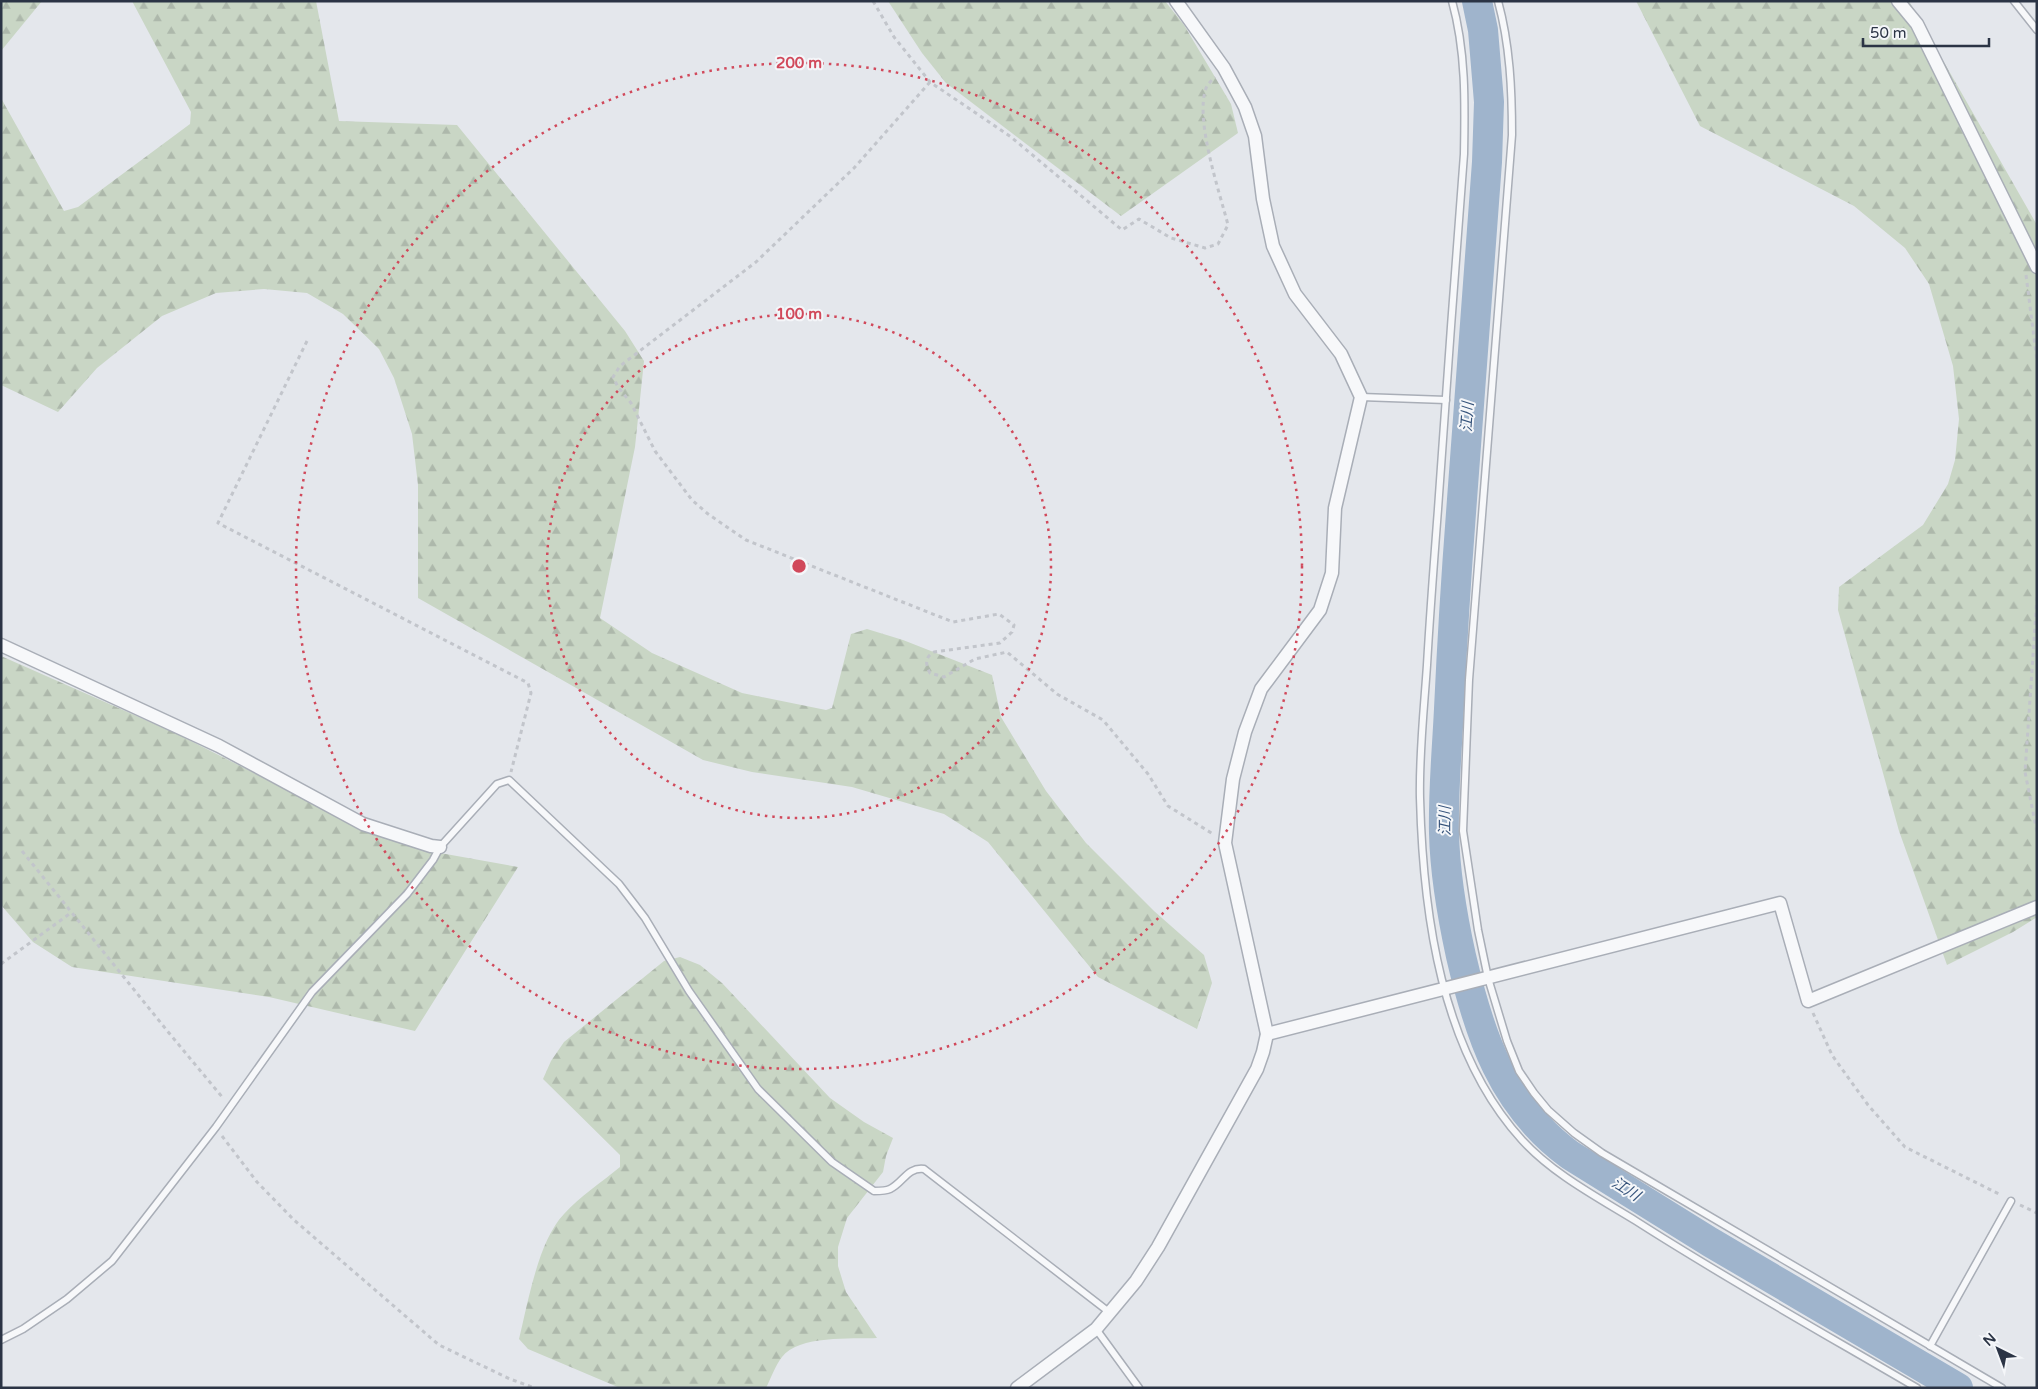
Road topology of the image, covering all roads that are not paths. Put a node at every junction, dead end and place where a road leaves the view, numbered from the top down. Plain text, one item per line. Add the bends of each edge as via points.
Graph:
1 (1176, 1) edge
2 (1452, 1) edge
3 (1498, 1) edge
4 (1898, 1) edge
5 (2014, 1) edge
6 (2037, 30) edge
7 (2031, 268) edge
8 (1361, 397) junction
9 (1446, 400) junction
10 (1, 645) edge
11 (440, 847) junction
12 (2037, 907) edge
13 (1485, 978) junction
14 (1448, 988) junction
15 (1267, 1034) junction
16 (2011, 1201) road end
17 (1109, 1312) junction
18 (1096, 1329) junction
19 (1, 1340) edge
20 (1930, 1346) junction
21 (1907, 1385) edge
22 (1017, 1388) edge
23 (1140, 1388) edge
24 (1917, 1388) edge
25 (2002, 1388) edge

1 - 8 street via 1224,68 1245,107 1255,136 1262,199 1273,246 1296,294 1341,354
2 - 9 lane via 1459,32 1465,92 1464,154
3 - 13 lane via 1512,89 1512,135 1469,680 1463,832
4 - 7 street via 1917,24
5 - 6 lane
8 - 9 lane
8 - 15 street via 1335,508 1332,573 1320,610 1261,689 1245,732 1233,779 1225,843
9 - 14 lane via 1420,796 1432,928
10 - 11 street via 219,746 362,824
11 - 17 lane via 498,784 509,780 619,884 645,918 689,991 758,1090 832,1162 874,1191 890,1189 910,1171 924,1169
11 - 19 lane via 407,894 312,992 216,1128 112,1260 68,1298
12 - 13 street via 1808,1001 1780,903
13 - 14 street
13 - 20 lane via 1519,1071 1548,1110 1574,1133 1602,1153
14 - 15 street
14 - 21 lane via 1454,1020 1484,1089 1503,1118 1544,1160 1682,1251
15 - 17 street via 1257,1069 1158,1247 1136,1281
16 - 20 lane
17 - 18 street
18 - 22 street
18 - 23 lane
20 - 25 lane
21 - 24 lane

